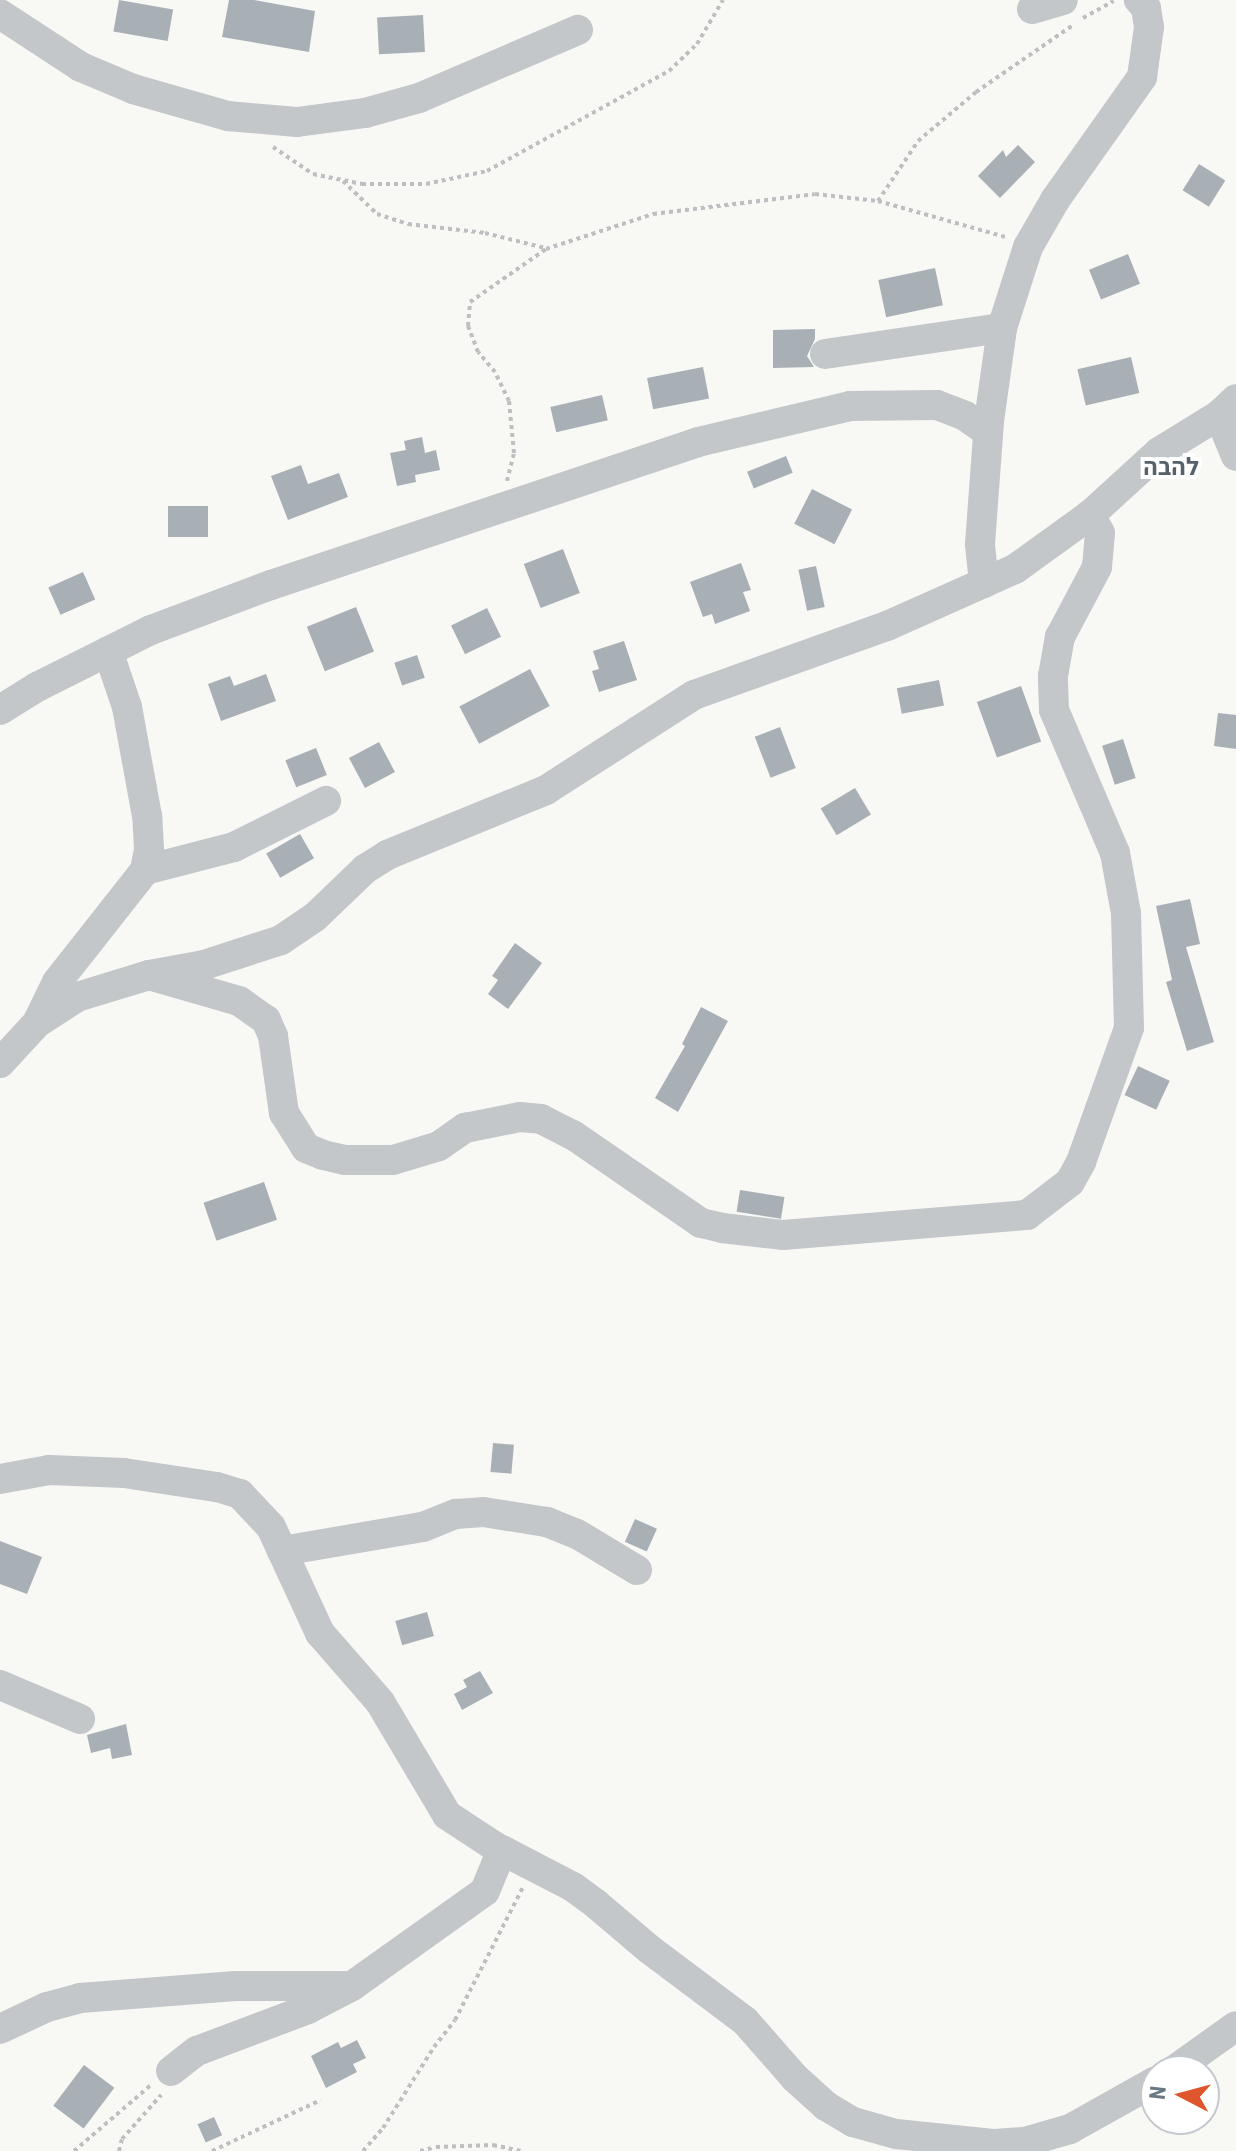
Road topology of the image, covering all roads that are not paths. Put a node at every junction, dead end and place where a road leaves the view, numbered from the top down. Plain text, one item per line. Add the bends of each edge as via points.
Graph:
1 (1063, 0) edge
2 (1139, 0) edge
3 (1032, 9) dead end
4 (0, 14) edge
5 (578, 30) dead end
6 (1002, 328) junction
7 (825, 354) dead end
8 (1228, 407) edge
9 (988, 432) junction
10 (1236, 456) edge
11 (1090, 515) junction
12 (984, 583) junction
13 (108, 651) junction
14 (0, 710) edge
15 (326, 801) dead end
16 (145, 870) junction
17 (149, 975) junction
18 (37, 1023) junction
19 (0, 1063) edge
20 (0, 1479) edge
21 (282, 1551) junction
22 (637, 1570) dead end
23 (0, 1685) edge
24 (80, 1719) dead end
25 (502, 1850) junction
26 (352, 1986) junction
27 (1236, 2026) edge
28 (0, 2029) edge
29 (1195, 2055) edge
30 (171, 2071) road end
31 (1140, 2090) edge

1 - 3 street
2 - 6 street via 1149,27 1142,77 1028,247
4 - 5 street via 81,67 133,89 228,116 297,122 365,113 419,98
6 - 7 street
6 - 9 street
8 - 10 street
8 - 11 street via 1149,460
9 - 12 street via 980,544
9 - 13 street via 937,405 850,406 698,442 271,585
11 - 12 street via 1015,569
11 - 17 street via 1100,533 1097,567 1060,637 1054,710 1115,853 1126,913 1129,1028 1081,1162 1070,1182 1027,1215 783,1235 722,1228 701,1223 573,1135 541,1119 520,1117 465,1128 412,1157 371,1162 323,1155 306,1148 284,1113 266,1020 239,1001
12 - 17 street via 887,626 694,695 546,790 387,855 281,940 204,965
13 - 14 street
13 - 16 street via 127,707 147,816
15 - 16 street via 234,847
16 - 18 street via 57,982
17 - 18 street via 77,997
18 - 19 street
20 - 21 street via 49,1470 124,1473 217,1487 240,1494 252,1505
21 - 22 street via 483,1512 547,1522
21 - 25 street via 320,1633 380,1702 447,1815
23 - 24 street
25 - 26 street via 485,1891
25 - 31 street via 573,1887 720,2001 765,2040 795,2078 853,2122 896,2134 1025,2142 1070,2129
26 - 28 street via 236,1986 80,1998
26 - 30 street via 308,2009 197,2051
27 - 29 street

